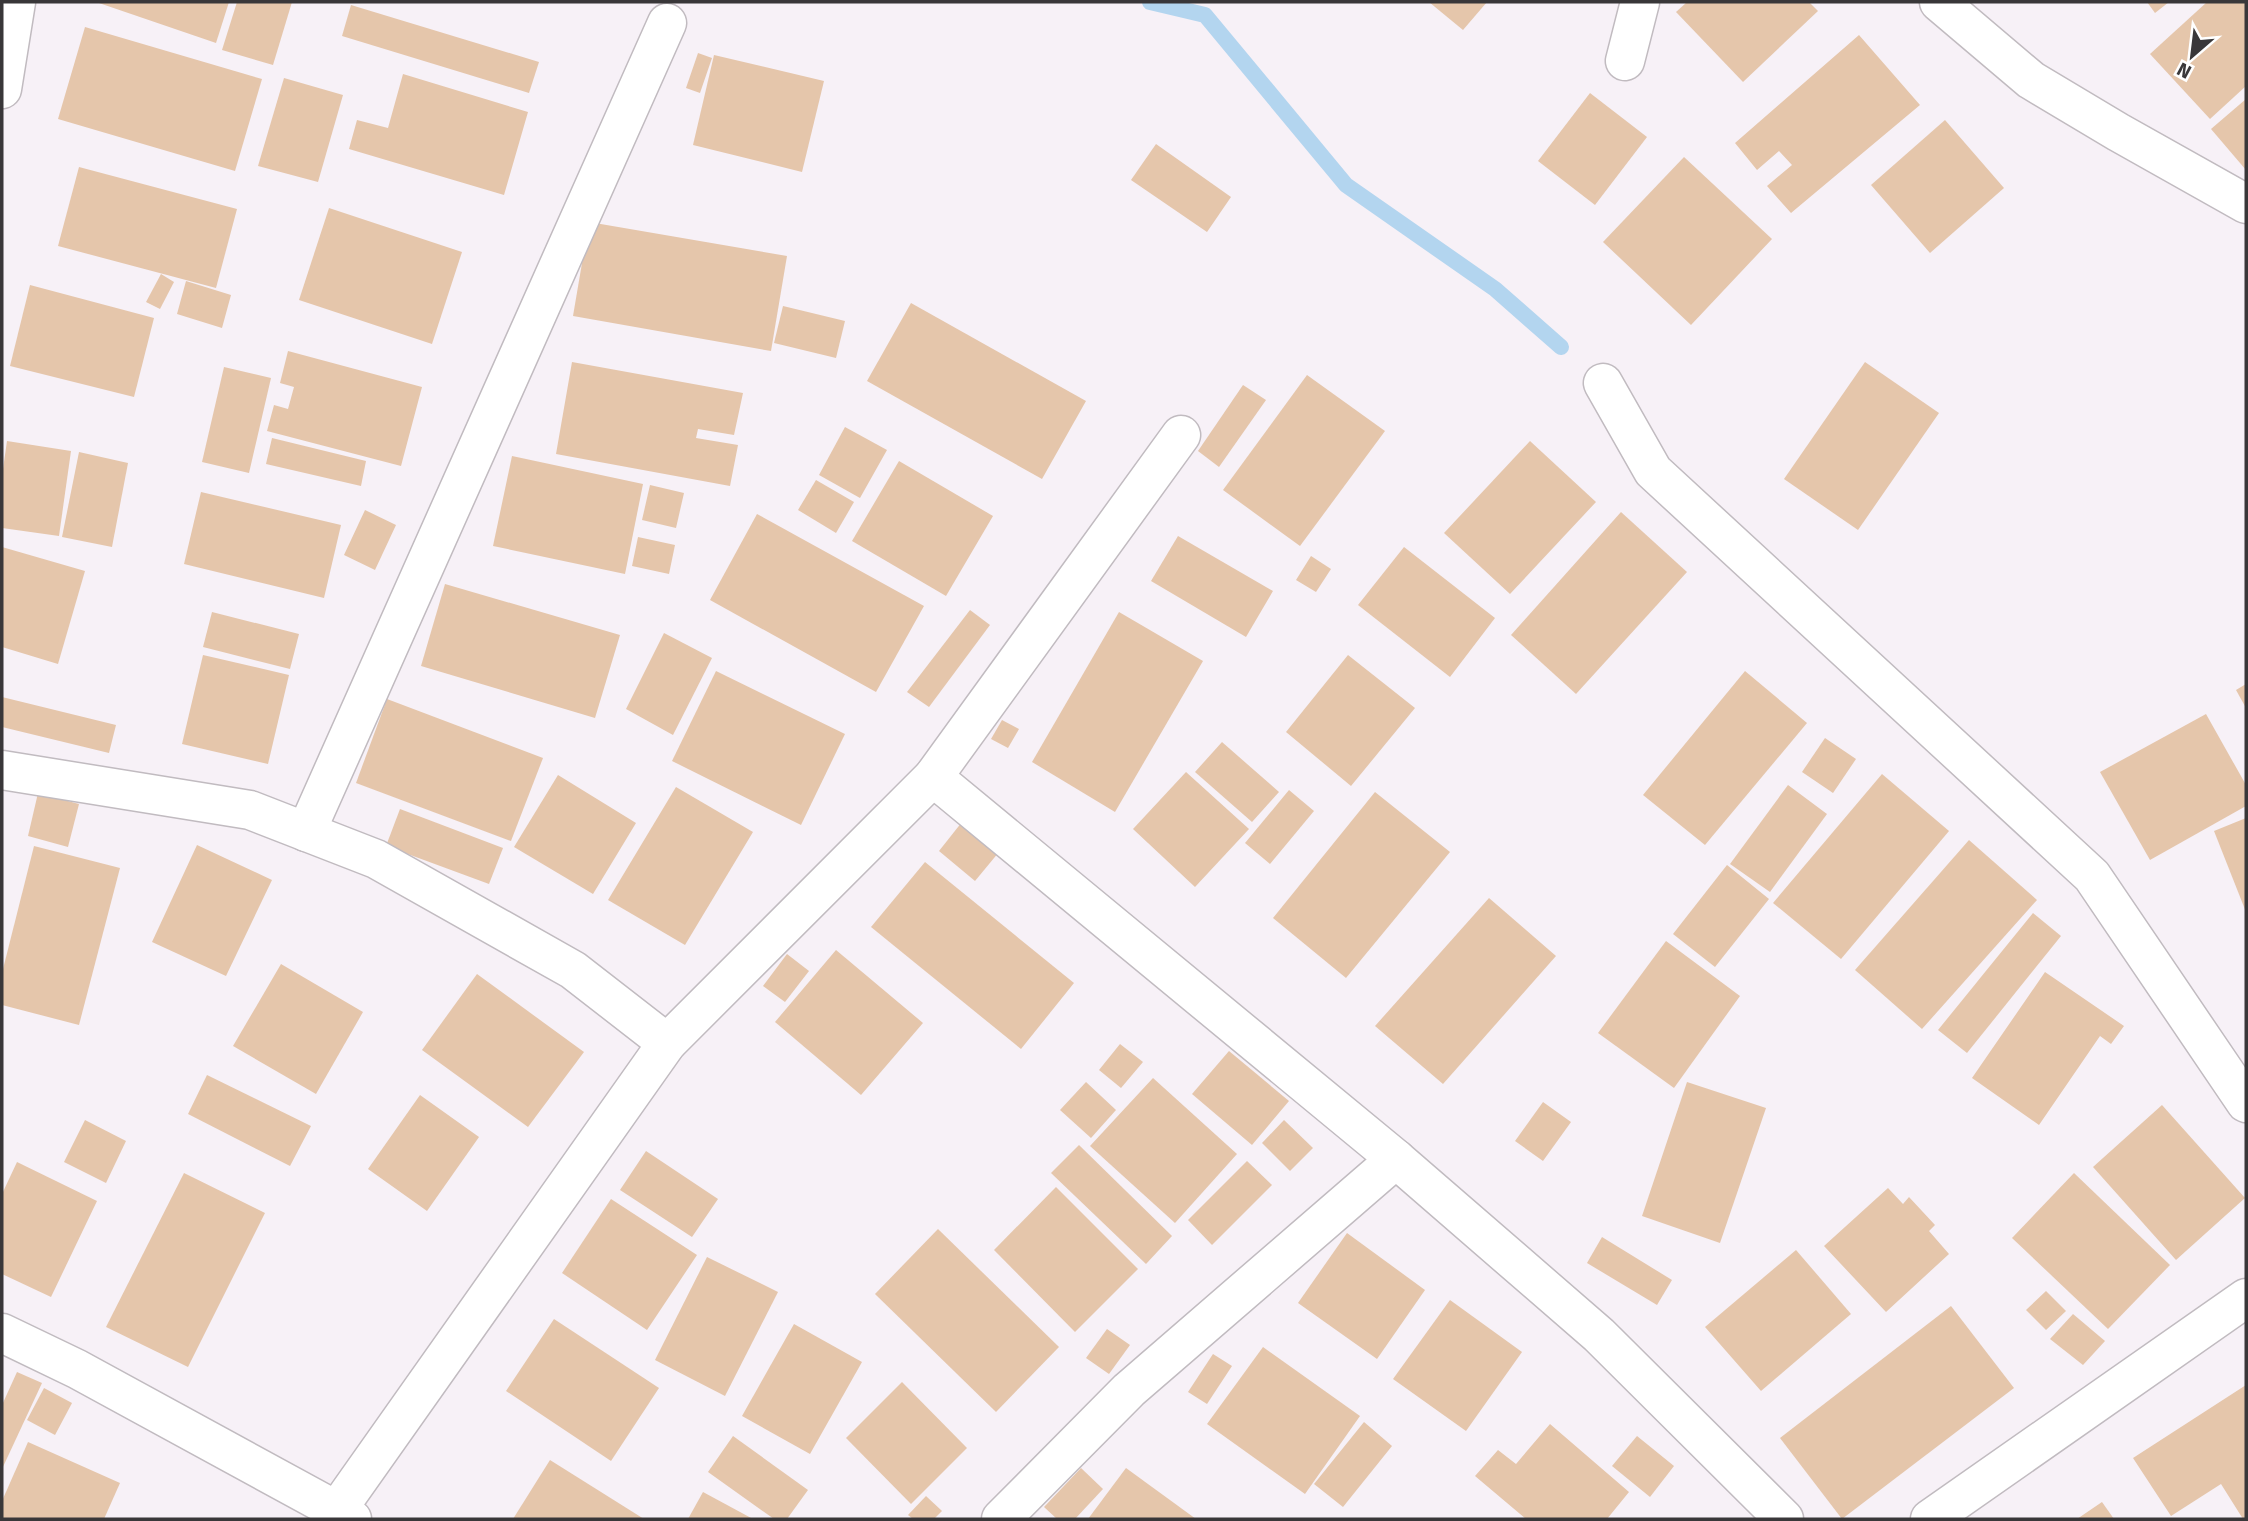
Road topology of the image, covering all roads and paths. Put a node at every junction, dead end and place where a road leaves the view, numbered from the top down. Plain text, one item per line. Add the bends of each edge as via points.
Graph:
1 (16, 2) edge
2 (1640, 2) edge
3 (1939, 2) edge
4 (667, 23) dead end
5 (1625, 61) dead end
6 (2, 89) edge
7 (2246, 204) edge
8 (1603, 383) dead end
9 (1181, 435) dead end
10 (2, 770) edge
11 (933, 777) junction
12 (306, 832) junction
13 (667, 1042) junction
14 (2246, 1103) edge
15 (1396, 1159) junction
16 (2246, 1298) edge
17 (2, 1333) edge
18 (345, 1514) edge
19 (1001, 1519) edge
20 (1784, 1519) edge
21 (1930, 1519) edge

1 - 6 street
2 - 5 street
3 - 7 street via 2031,80
4 - 12 street
8 - 14 street via 1653,471 2092,876
9 - 11 street
10 - 12 street via 250,810
11 - 13 street
11 - 15 street
12 - 13 street via 376,859 573,970
13 - 18 street
15 - 19 street via 1129,1390
15 - 20 street via 1599,1335
16 - 21 street
17 - 18 street

